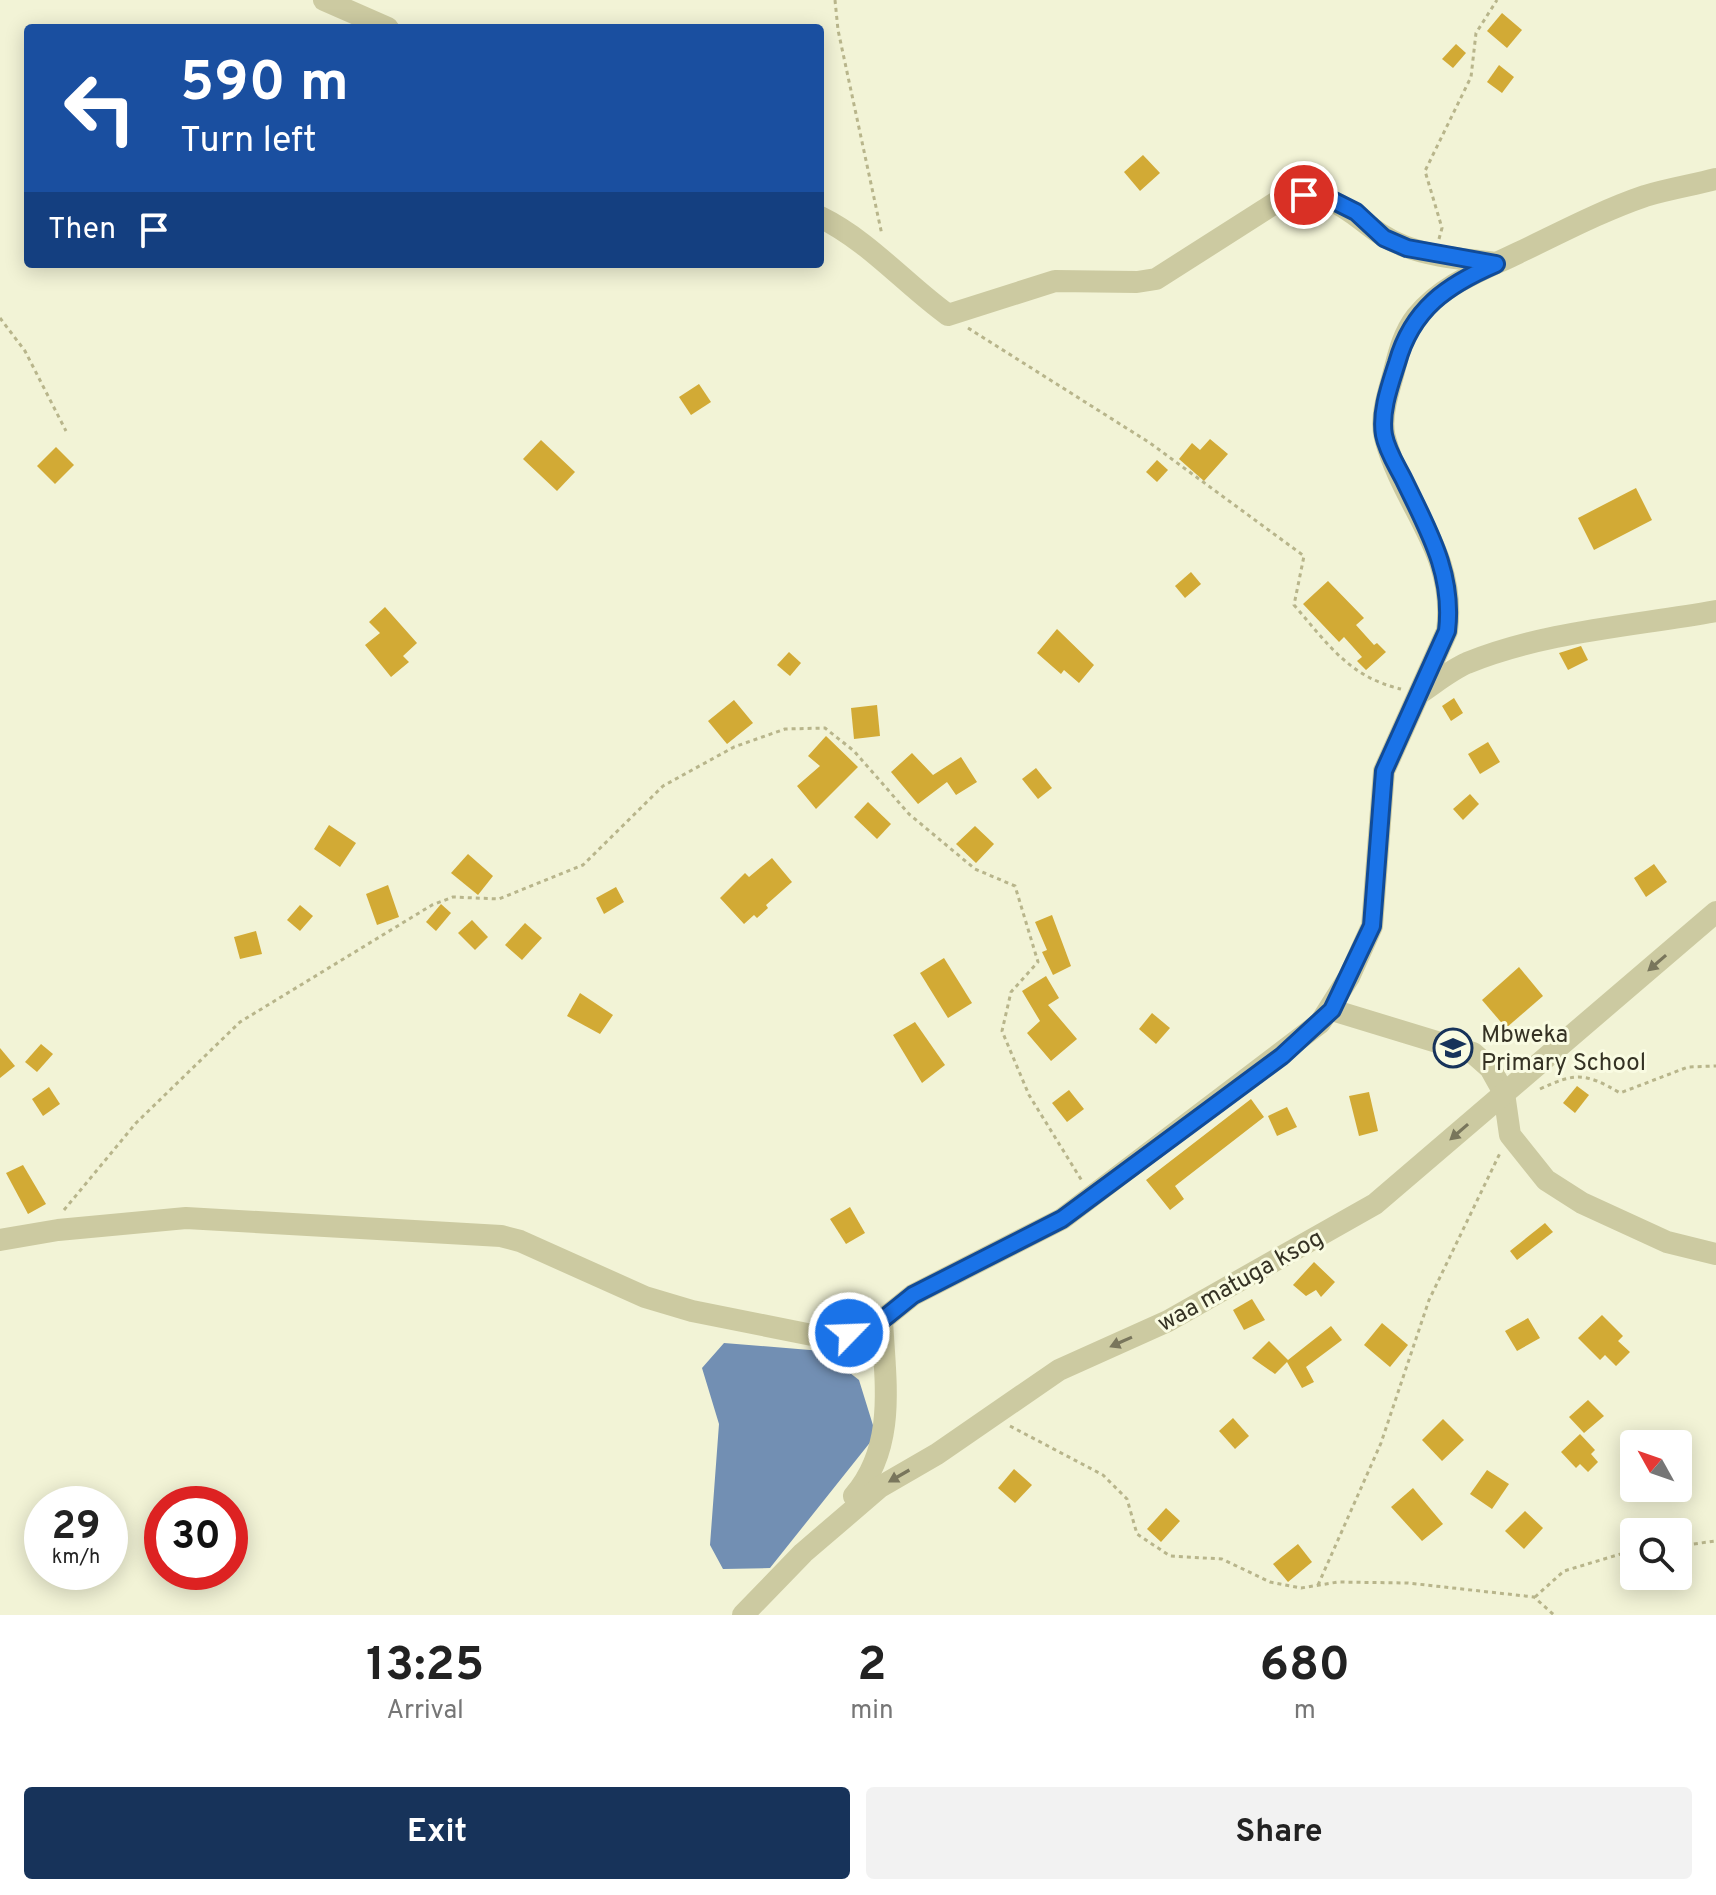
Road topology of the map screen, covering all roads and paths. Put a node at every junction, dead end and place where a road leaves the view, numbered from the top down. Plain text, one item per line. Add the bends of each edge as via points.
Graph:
1 (324, 0) edge
2 (835, 0) edge
3 (1497, 0) edge
4 (379, 24) edge
5 (1716, 179) edge
6 (824, 219) edge
7 (882, 236) dead end
8 (1435, 255) junction
9 (1496, 264) junction
10 (948, 315) junction
11 (0, 318) edge
12 (66, 431) dead end
13 (1716, 611) edge
14 (1419, 694) junction
15 (1716, 912) edge
16 (1332, 1010) junction
17 (1716, 1066) edge
18 (1504, 1093) junction
19 (1530, 1093) dead end
20 (1510, 1135) junction
21 (1091, 1195) junction
22 (46, 1232) junction
23 (0, 1240) edge
24 (1716, 1254) edge
25 (882, 1320) junction
26 (991, 1416) junction
27 (1716, 1541) edge
28 (1692, 1544) edge
29 (803, 1553) junction
30 (1620, 1554) edge
31 (1318, 1585) junction
32 (1534, 1597) junction
33 (743, 1615) edge
34 (1554, 1615) edge

1 - 4 street
2 - 7 path
3 - 8 path via 1476,33 1471,77 1425,171 1442,228
5 - 9 street via 1591,217
6 - 10 street via 865,245
8 - 9 street
8 - 10 street via 1384,238 1356,212 1334,201 1304,195 1283,198 1156,279 1055,281
9 - 14 street via 1458,280 1415,319 1386,399 1389,450 1446,573 1447,631
10 - 14 path via 1150,443 1304,556 1294,605 1347,665 1373,682
11 - 12 path via 25,351
13 - 14 street via 1546,637 1464,664
14 - 16 street via 1384,771 1372,926
15 -> 18 street, waa matuga ksog
16 - 18 street via 1466,1048 1483,1059
16 - 21 street via 1282,1056
17 - 19 path via 1688,1067 1620,1093 1600,1081 1569,1075
18 - 20 street
18 -> 26 street, waa matuga ksog via 1375,1204 1168,1321 1059,1370
20 - 24 street via 1546,1180 1582,1203 1667,1242
20 - 31 path via 1429,1300 1381,1443
21 - 22 path via 1029,1095 1002,1031 1011,992 1038,962 1015,886 975,869 909,814 854,751 825,728 785,729 734,747 663,786 583,865 499,899 453,897 432,905 240,1022 136,1123
21 - 25 street via 1041,1232 913,1295
22 - 23 street
22 - 25 street via 186,1218 501,1236 645,1297 707,1314 822,1337
25 - 29 street via 887,1415 878,1459 871,1476
26 -> 29 street, waa matuga ksog via 880,1487
26 - 31 path via 1103,1475 1127,1499 1137,1534 1170,1556 1222,1559 1270,1582 1301,1588
27 - 28 path
29 - 33 street, waa matuga ksog
30 - 32 path via 1564,1571
31 - 32 path via 1408,1583
32 - 34 path

